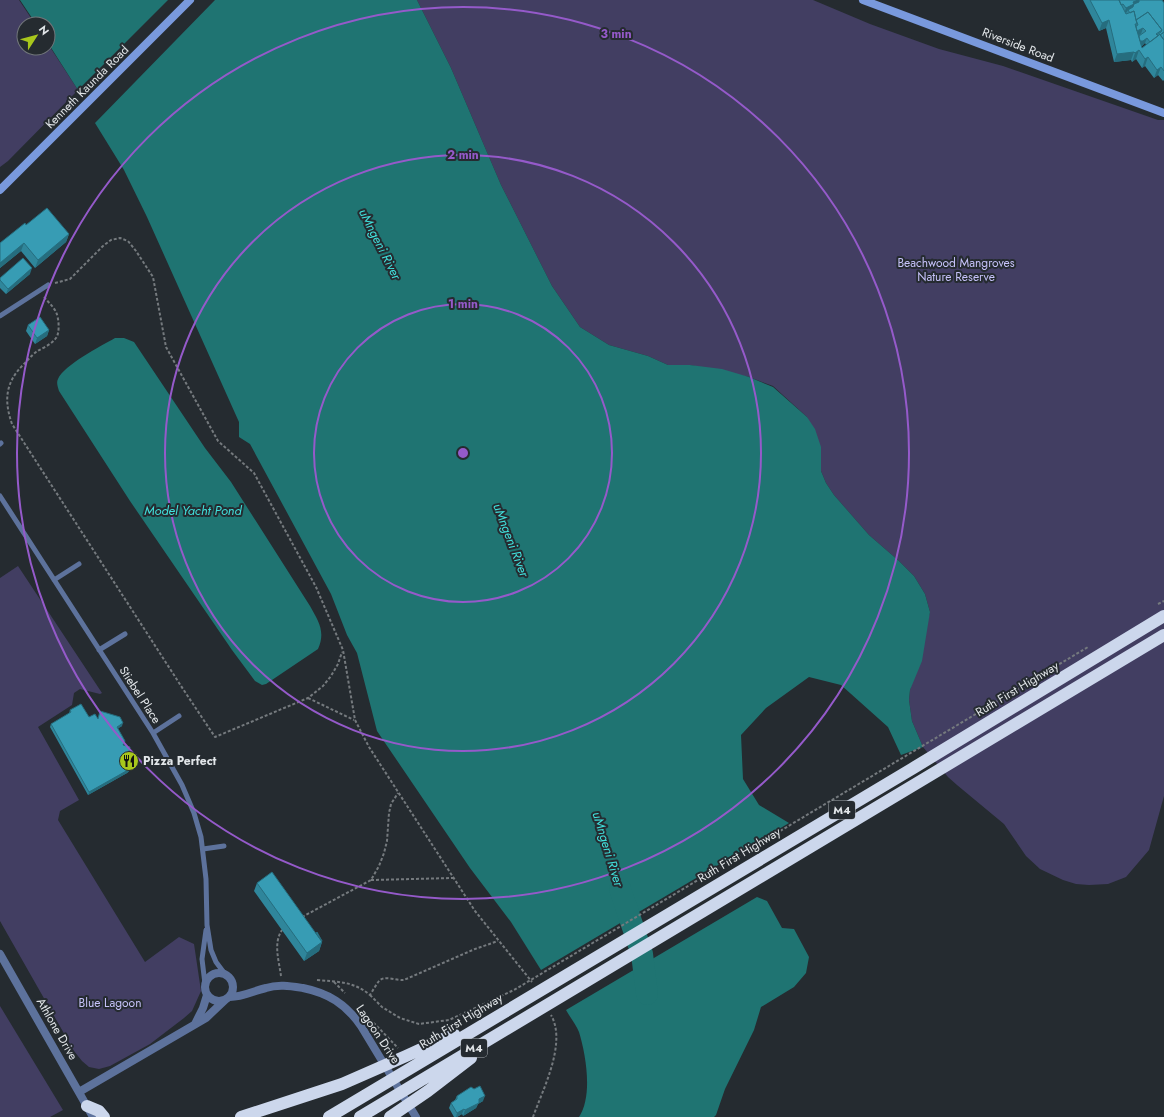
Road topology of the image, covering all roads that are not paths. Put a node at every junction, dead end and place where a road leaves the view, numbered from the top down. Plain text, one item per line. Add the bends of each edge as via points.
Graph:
1 (190, 0) edge
2 (863, 0) edge
3 (1164, 113) edge
4 (0, 190) edge
5 (48, 285) road end
6 (0, 316) edge
7 (0, 496) edge
8 (80, 564) dead end
9 (54, 580) junction
10 (1164, 616) edge
11 (125, 634) dead end
12 (1164, 635) edge
13 (99, 650) junction
14 (180, 716) dead end
15 (153, 733) junction
16 (224, 846) dead end
17 (203, 849) junction
18 (207, 925) junction
19 (0, 954) edge
20 (225, 974) junction
21 (205, 984) junction
22 (207, 995) junction
23 (228, 998) junction
24 (519, 1002) junction
25 (194, 1025) junction
26 (513, 1025) junction
27 (79, 1092) junction
28 (87, 1106) junction
29 (93, 1117) edge
30 (104, 1117) edge
31 (241, 1117) edge
32 (328, 1117) edge
33 (360, 1117) edge
34 (390, 1117) edge
35 (416, 1117) edge

1 - 4 main road, Kenneth Kaunda Road
2 - 3 main road, Riverside Road
5 - 6 lane
7 - 9 lane, Stiebel Place
8 - 9 lane
9 - 13 lane, Stiebel Place
10 - 24 highway, Ruth First Highway / M4
11 - 13 lane
12 - 26 highway, M4
13 - 15 lane, Stiebel Place
14 - 15 lane
15 - 17 lane, Stiebel Place via 188,798
16 - 17 lane
17 - 18 lane, Stiebel Place
18 - 20 lane, Stiebel Place via 213,956
18 - 21 lane, Stiebel Place via 202,955
19 - 27 street, Athlone Drive
20 - 21 street via 215,973
20 - 23 street via 233,984 232,993
21 - 22 street via 204,990
22 - 23 street via 214,1001
22 - 25 street
23 - 25 street
23 - 35 street, Lagoon Drive via 281,985 313,990 346,1007 361,1026
24 - 31 highway via 342,1084
24 - 32 highway, Ruth First Highway / M4
25 - 27 street
26 - 33 highway, M4
26 - 34 highway
27 - 28 street, Athlone Drive
28 - 29 street, Athlone Drive
28 - 30 highway via 99,1111

